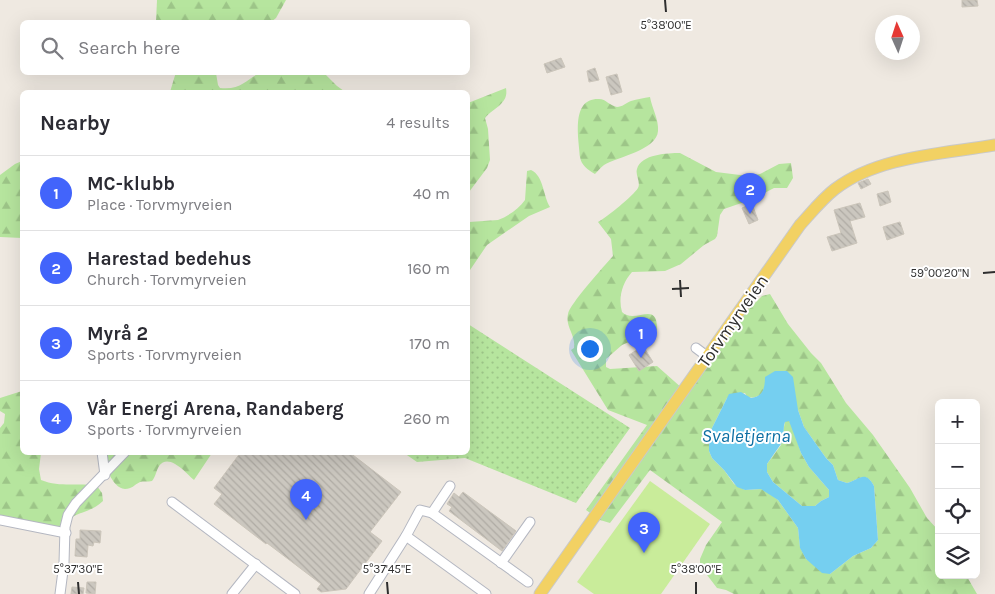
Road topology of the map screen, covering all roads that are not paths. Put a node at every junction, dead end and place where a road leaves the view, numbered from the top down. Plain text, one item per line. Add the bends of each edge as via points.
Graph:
1 (995, 145) edge
2 (696, 348) dead end
3 (708, 357) junction
4 (102, 455) edge
5 (122, 455) edge
6 (105, 475) junction
7 (450, 486) dead end
8 (172, 502) dead end
9 (432, 513) junction
10 (0, 520) edge
11 (530, 522) dead end
12 (66, 534) junction
13 (406, 536) junction
14 (501, 563) junction
15 (256, 564) junction
16 (528, 582) dead end
17 (60, 594) edge
18 (232, 594) edge
19 (295, 594) edge
20 (369, 594) edge
21 (486, 594) edge
22 (540, 594) edge

1 - 3 main road, Torvmyrveien via 882,165 854,176 834,190 800,225
2 - 3 street
3 - 22 main road, Torvmyrveien
4 - 6 street
5 - 6 street
6 - 12 street via 68,515
7 - 9 street
8 - 15 street
9 - 13 street via 420,510
9 - 14 street
10 - 12 street
11 - 14 street
12 - 17 street
13 - 20 street
13 - 21 street
14 - 16 street
15 - 18 street
15 - 19 street

